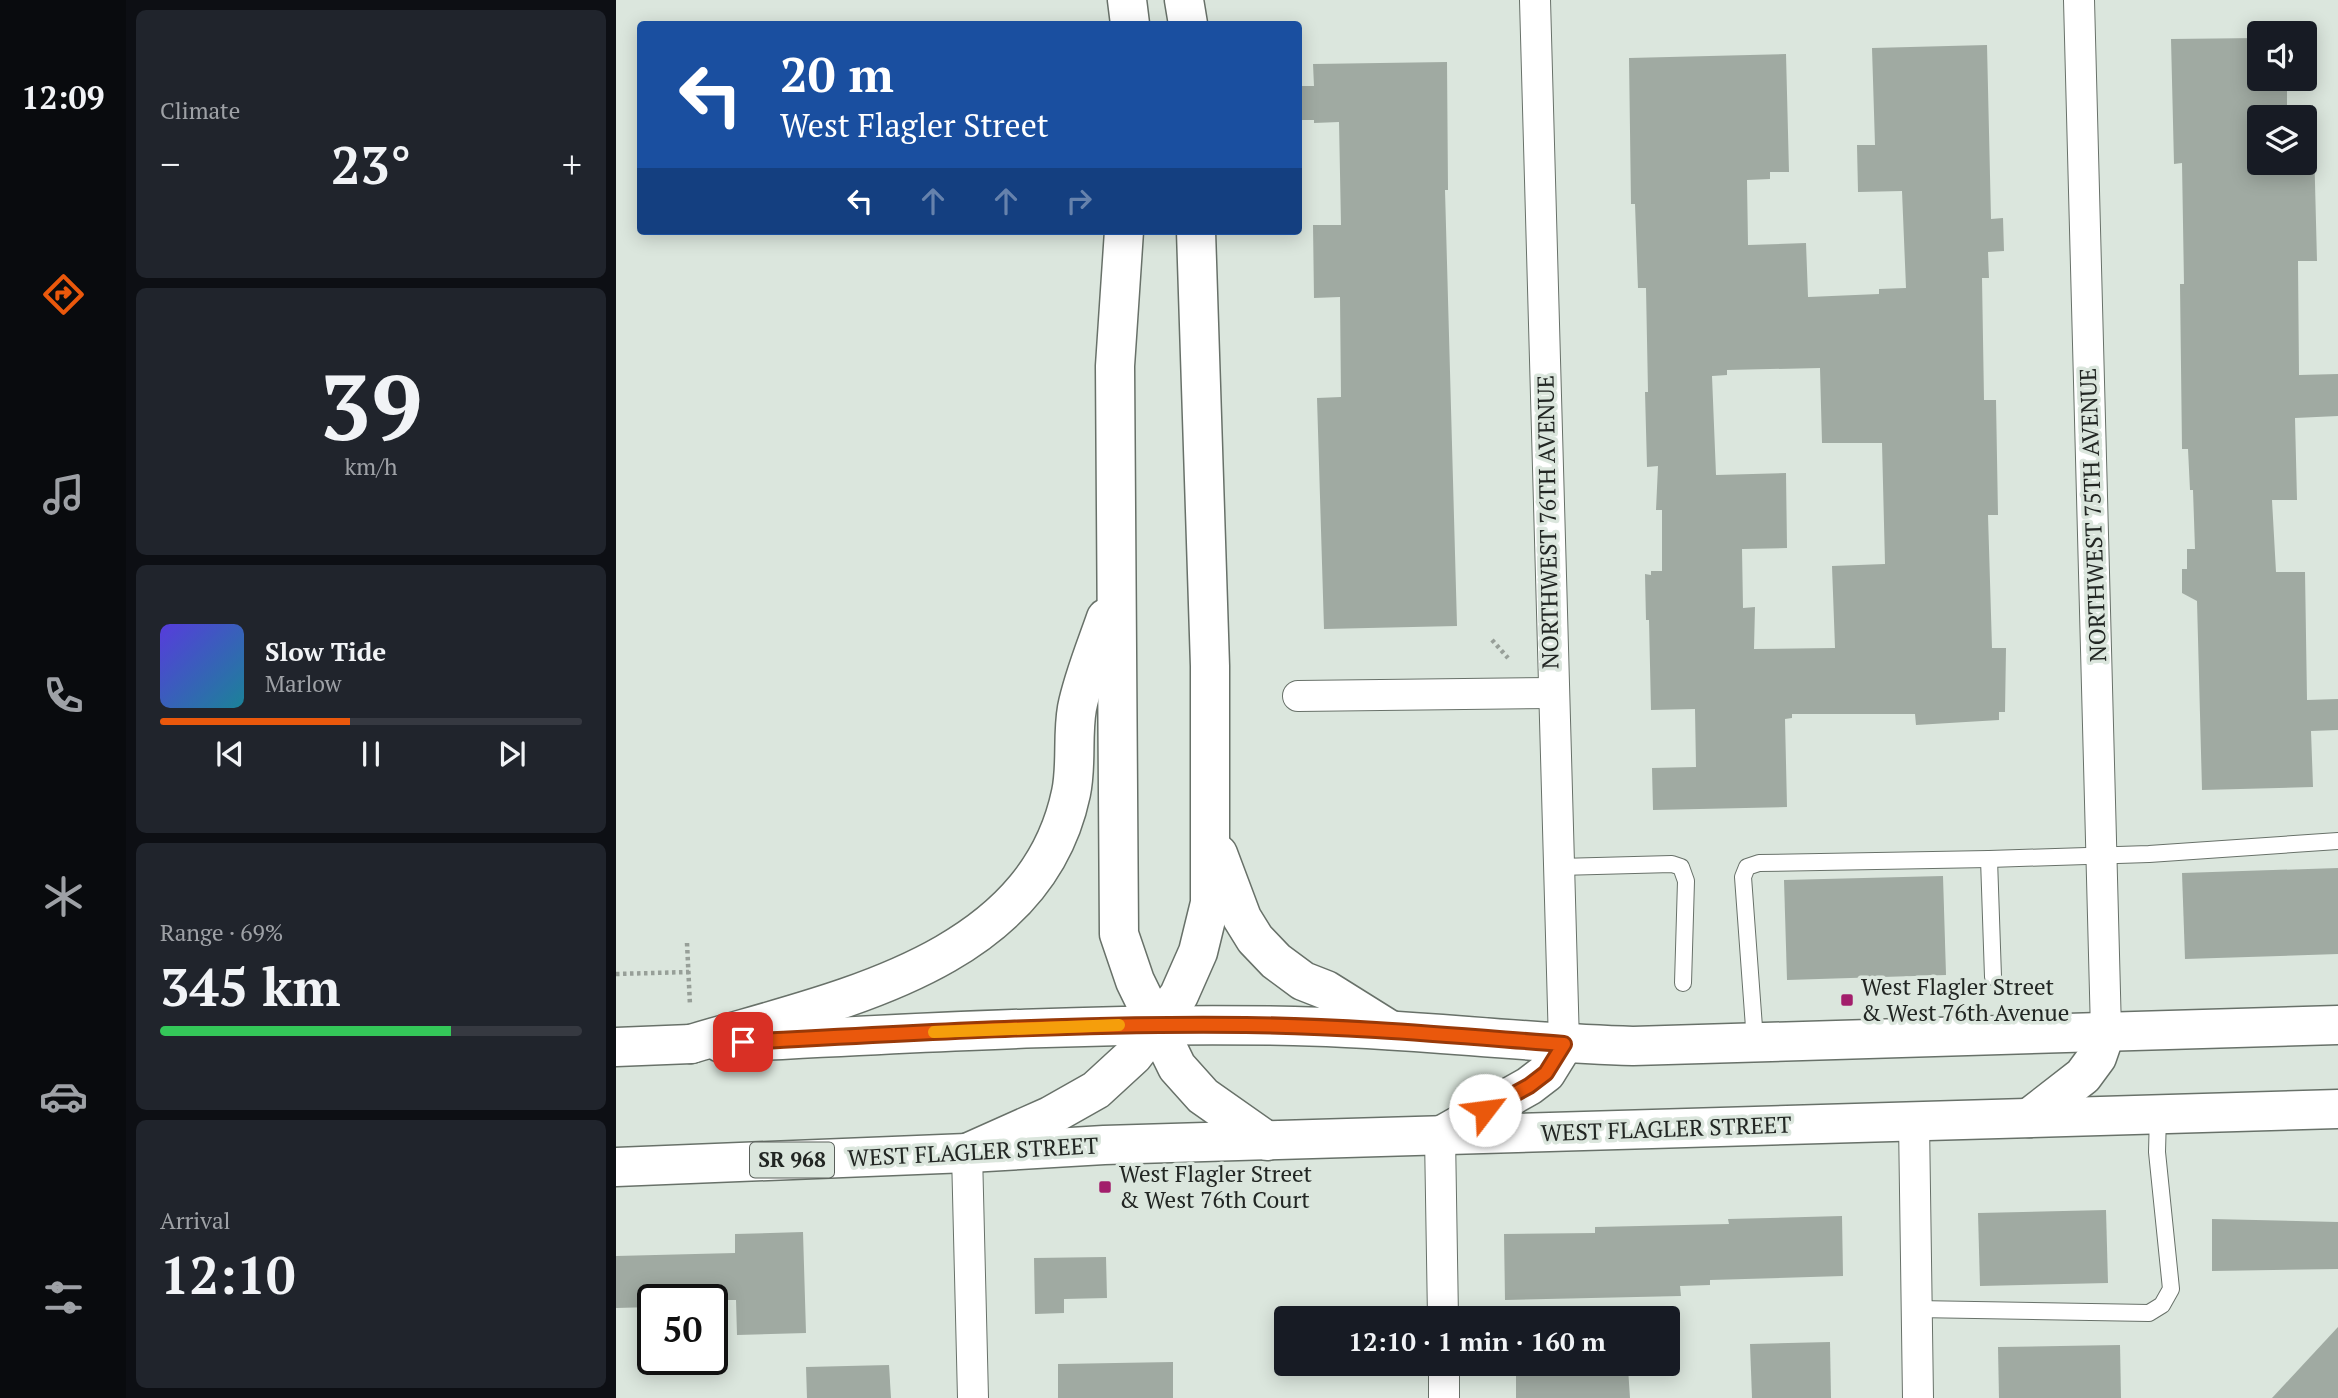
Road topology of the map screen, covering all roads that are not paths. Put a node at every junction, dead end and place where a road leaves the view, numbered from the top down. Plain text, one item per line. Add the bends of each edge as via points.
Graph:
1 (1127, 0) edge
2 (1184, 0) edge
3 (1535, 0) edge
4 (2079, 0) edge
5 (1130, 21) edge
6 (1188, 21) edge
7 (1124, 235) edge
8 (1196, 235) edge
9 (1116, 585) junction
10 (1553, 693) junction
11 (1297, 696) dead end
12 (1210, 835) junction
13 (2338, 841) edge
14 (2102, 856) junction
15 (1989, 859) junction
16 (1559, 867) junction
17 (1993, 977) dead end
18 (1683, 983) dead end
19 (1157, 1025) junction
20 (2338, 1025) edge
21 (1390, 1030) junction
22 (2106, 1031) junction
23 (1755, 1041) junction
24 (691, 1044) junction
25 (1564, 1044) junction
26 (616, 1046) edge
27 (2338, 1108) edge
28 (2158, 1115) junction
29 (2029, 1118) junction
30 (1914, 1122) junction
31 (1440, 1136) junction
32 (1267, 1141) junction
33 (967, 1153) junction
34 (616, 1167) edge
35 (1443, 1306) edge
36 (1916, 1309) junction
37 (1444, 1376) edge
38 (973, 1398) edge
39 (1444, 1398) edge
40 (1918, 1398) edge

1 - 5 main road
2 - 6 main road
3 - 10 street, NORTHWEST 76TH AVENUE
4 - 14 street, NORTHWEST 75TH AVENUE
7 - 9 main road via 1115,366
8 - 12 main road via 1210,666
9 - 19 main road via 1119,934
9 - 24 main road via 1077,709 1071,793 1054,845 1018,897 965,944 876,988
10 - 11 street
10 - 16 street, NORTHWEST 76TH AVENUE
12 - 19 main road via 1210,903 1198,952 1179,995
12 - 21 main road via 1242,918 1255,939 1304,981
13 - 14 lane
14 - 15 lane
14 - 22 street, NORTHWEST 75TH AVENUE
15 - 17 lane
15 - 23 lane via 1759,863 1747,867 1743,877
16 - 18 lane via 1681,867 1686,881
16 - 25 street, NORTHWEST 76TH AVENUE
19 - 21 main road
19 - 24 main road
19 - 32 main road via 1177,1067 1203,1096
19 - 33 main road via 1097,1090
20 - 22 main road
21 - 25 main road
22 - 23 main road
22 - 29 main road via 2097,1058 2082,1076
23 - 25 main road
24 - 26 main road
25 - 31 main road via 1546,1073 1529,1086
27 - 28 main road, WEST FLAGLER STREET / SR 968
28 - 29 main road, WEST FLAGLER STREET / SR 968
28 - 36 lane via 2157,1152 2171,1289 2162,1305 2149,1313
29 - 30 main road, WEST FLAGLER STREET / SR 968
30 - 31 main road, WEST FLAGLER STREET / SR 968
30 - 36 street
31 - 32 main road, WEST FLAGLER STREET / SR 968
31 - 35 street
32 - 33 main road, WEST FLAGLER STREET / SR 968
33 - 34 main road, WEST FLAGLER STREET / SR 968
33 - 38 street
36 - 40 street
37 - 39 street

